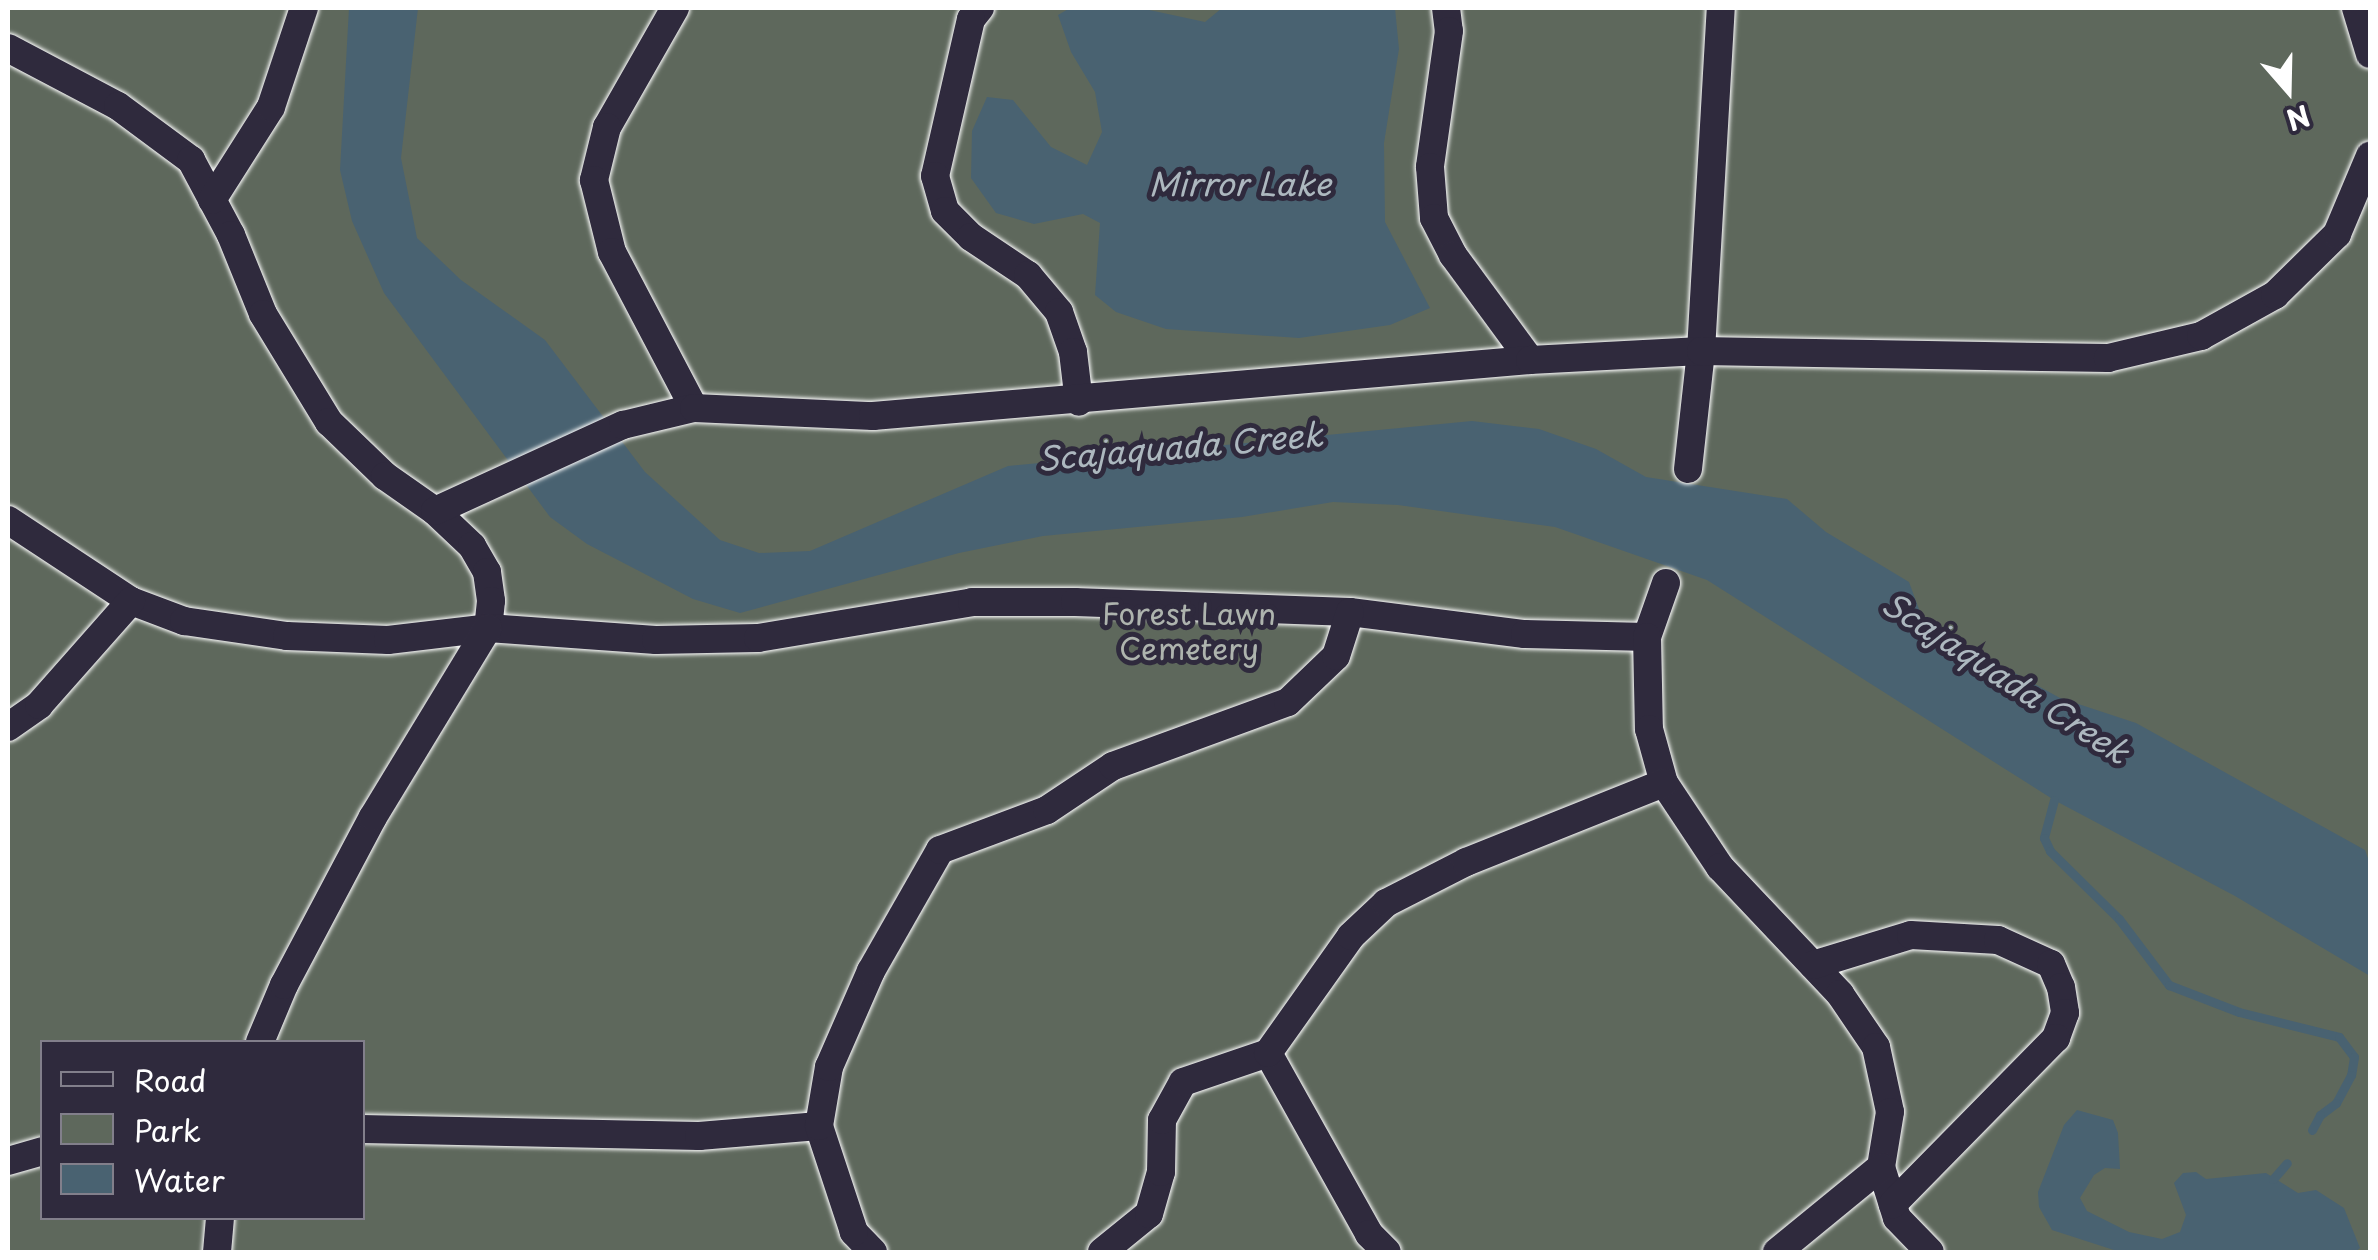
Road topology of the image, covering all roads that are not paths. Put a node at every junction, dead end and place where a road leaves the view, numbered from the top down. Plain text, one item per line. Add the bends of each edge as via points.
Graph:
1 (304, 8) edge
2 (675, 8) edge
3 (980, 8) edge
4 (1446, 8) edge
5 (1721, 8) edge
6 (2356, 8) edge
7 (8, 48) edge
8 (2370, 54) edge
9 (2370, 156) edge
10 (212, 200) junction
11 (1702, 351) junction
12 (1530, 360) junction
13 (1079, 402) junction
14 (694, 408) junction
15 (1688, 469) dead end
16 (435, 512) junction
17 (8, 520) edge
18 (1666, 583) dead end
19 (131, 601) junction
20 (1350, 612) junction
21 (488, 628) junction
22 (1647, 637) junction
23 (8, 727) edge
24 (1664, 783) junction
25 (1813, 965) junction
26 (261, 1040) edge
27 (1268, 1053) junction
28 (820, 1126) junction
29 (365, 1128) edge
30 (40, 1152) edge
31 (8, 1160) edge
32 (1881, 1167) junction
33 (1892, 1204) junction
34 (220, 1220) edge
35 (217, 1252) edge
36 (873, 1252) edge
37 (1102, 1252) edge
38 (1387, 1252) edge
39 (1777, 1252) edge
40 (1930, 1252) edge

1 - 10 street via 271,108
2 - 14 street via 607,128 594,180 612,252
3 - 13 street via 971,19 935,176 945,211 970,237 1028,275 1058,312 1073,352
4 - 12 street via 1449,31 1430,168 1434,218 1453,256
5 - 11 street
6 - 8 street
7 - 10 street via 118,106 190,160
9 - 11 street via 2337,234 2275,295 2200,336 2108,358
10 - 16 street via 263,314 329,422
11 - 12 street
11 - 15 street
12 - 13 street
13 - 14 street via 873,416
14 - 16 street via 622,425
16 - 21 street via 472,546 487,572
17 - 19 street
18 - 22 street
19 - 21 street via 184,621 287,636 388,640
19 - 23 street via 39,705
20 - 21 street via 972,602 758,638 656,640
20 - 22 street via 1525,634
20 - 28 street via 1336,656 1288,702 1114,766 1047,810 940,850 870,972 829,1067
21 - 26 street via 373,817
22 - 24 street via 1649,729
24 - 25 street via 1720,868
24 - 27 street via 1466,862 1386,902 1351,936
25 - 32 street via 1876,1047 1890,1112
25 - 33 street via 1911,935 1998,940 2050,963 2061,987 2065,1013 2056,1038
27 - 37 street via 1183,1082 1162,1120 1160,1172 1149,1214
27 - 38 street via 1368,1234
28 - 29 street via 700,1136
28 - 36 street via 854,1232
30 - 31 street
32 - 33 street
32 - 39 street
33 - 40 street
34 - 35 street

